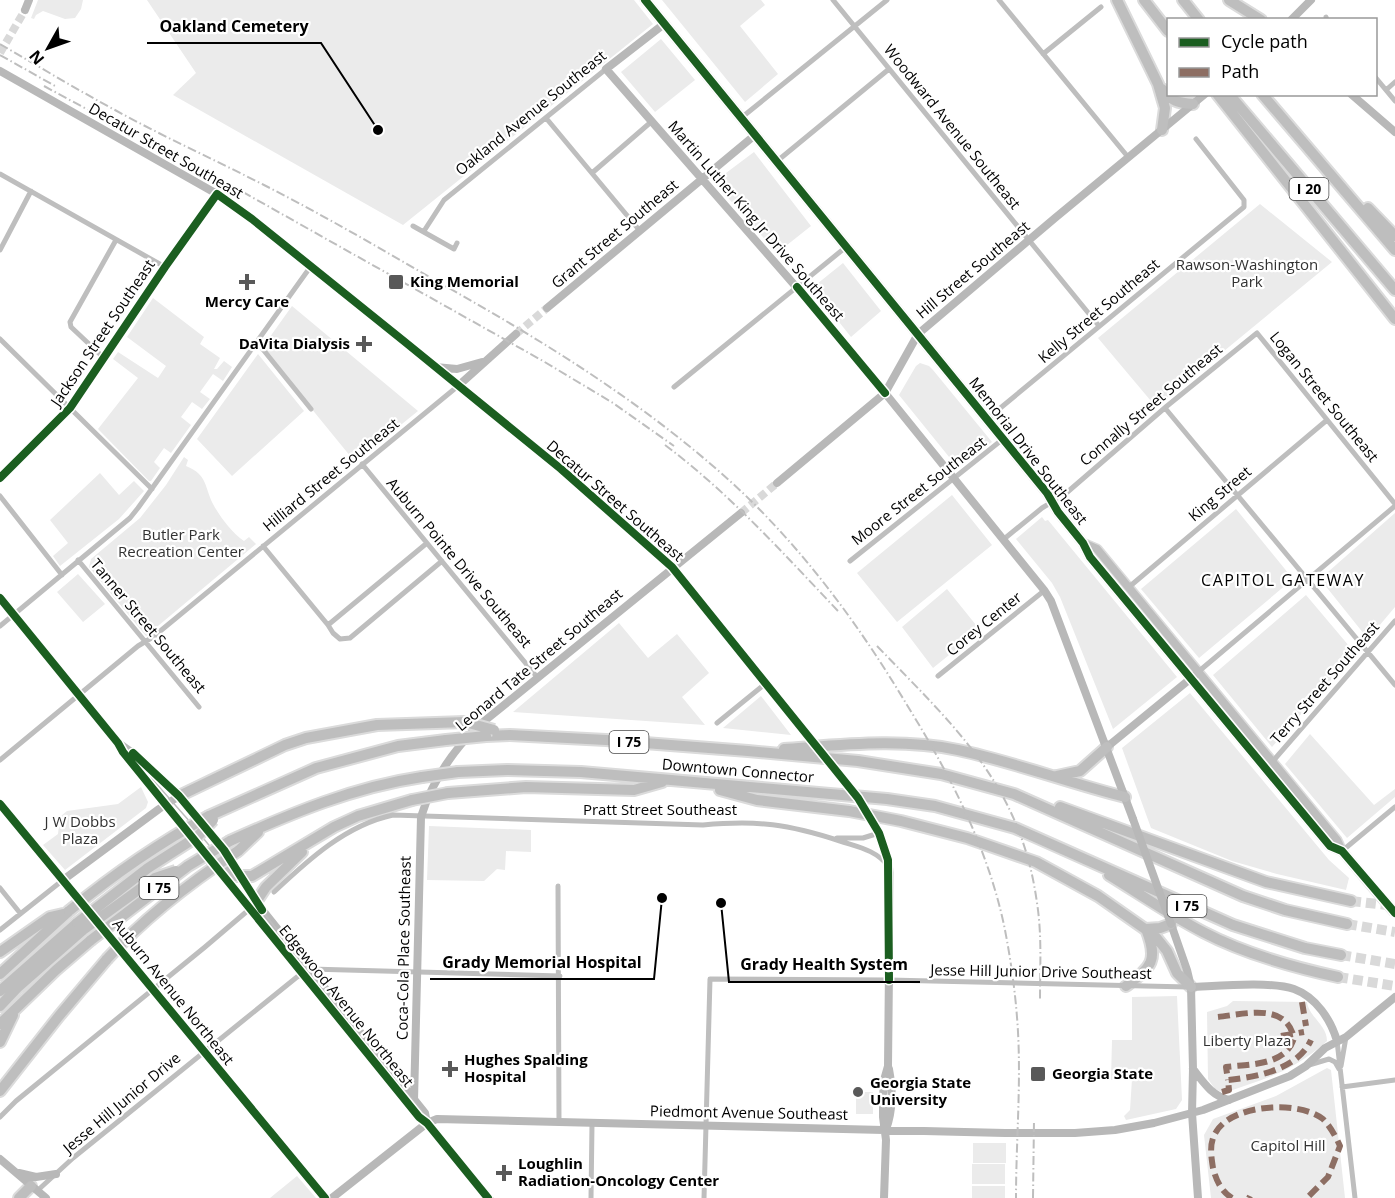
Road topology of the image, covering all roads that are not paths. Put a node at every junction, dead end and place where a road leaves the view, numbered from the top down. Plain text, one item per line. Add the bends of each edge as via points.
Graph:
1 (29, 0) edge
2 (645, 0) edge
3 (833, 0) edge
4 (887, 0) edge
5 (999, 0) edge
6 (1117, 0) edge
7 (1146, 0) edge
8 (1183, 0) edge
9 (1229, 0) edge
10 (1309, 1) edge
11 (1101, 7) dead end
12 (25, 9) tunnel mouth
13 (1197, 18) edge
14 (1258, 18) edge
15 (1293, 18) edge
16 (1167, 23) edge
17 (664, 24) junction
18 (854, 26) junction
19 (1167, 30) edge
20 (1043, 54) junction
21 (606, 69) junction
22 (889, 69) junction
23 (0, 72) edge
24 (1377, 79) edge
25 (1395, 82) edge
26 (1158, 84) junction
27 (1386, 90) junction
28 (1167, 95) edge
29 (1168, 96) edge
30 (1203, 96) edge
31 (1219, 96) edge
32 (1231, 96) edge
33 (1264, 96) edge
34 (1353, 96) edge
35 (1395, 101) edge
36 (1195, 103) junction
37 (546, 118) junction
38 (741, 118) junction
39 (651, 122) junction
40 (1162, 130) junction
41 (1395, 132) edge
42 (755, 135) junction
43 (1196, 139) dead end
44 (1128, 157) junction
45 (776, 162) junction
46 (1326, 167) junction
47 (592, 173) junction
48 (0, 174) edge
49 (701, 179) junction
50 (31, 191) junction
51 (217, 194) junction
52 (413, 226) dead end
53 (424, 231) junction
54 (639, 231) junction
55 (1395, 236) edge
56 (116, 240) junction
57 (1029, 240) junction
58 (457, 243) dead end
59 (846, 247) junction
60 (0, 250) edge
61 (1395, 250) edge
62 (311, 266) junction
63 (165, 267) junction
64 (797, 287) junction
65 (1393, 288) edge
66 (547, 308) tunnel mouth
67 (1395, 319) edge
68 (1099, 326) junction
69 (1257, 333) joint
70 (516, 334) tunnel mouth
71 (918, 334) junction
72 (0, 339) edge
73 (257, 342) junction
74 (104, 358) junction
75 (486, 361) junction
76 (435, 367) junction
77 (458, 386) junction
78 (674, 387) dead end
79 (885, 393) junction
80 (70, 408) junction
81 (1165, 408) junction
82 (311, 409) dead end
83 (987, 419) junction
84 (1327, 420) junction
85 (1003, 439) junction
86 (362, 464) junction
87 (0, 477) edge
88 (954, 478) junction
89 (777, 483) tunnel mouth
90 (152, 489) junction
91 (1237, 494) junction
92 (0, 496) edge
93 (1053, 502) junction
94 (1395, 505) edge
95 (741, 513) tunnel mouth
96 (1004, 539) junction
97 (427, 543) junction
98 (1083, 543) junction
99 (263, 546) junction
100 (78, 560) junction
101 (442, 561) junction
102 (850, 561) dead end
103 (672, 567) junction
104 (62, 574) junction
105 (1308, 580) junction
106 (1129, 587) junction
107 (1045, 590) junction
108 (0, 598) edge
109 (14, 615) junction
110 (1395, 621) edge
111 (0, 626) edge
112 (328, 626) junction
113 (145, 642) junction
114 (1368, 652) junction
115 (1198, 672) junction
116 (938, 676) dead end
117 (537, 677) junction
118 (1190, 679) junction
119 (765, 684) junction
120 (1395, 685) edge
121 (78, 695) junction
122 (199, 706) dead end
123 (717, 723) dead end
124 (490, 733) junction
125 (118, 743) junction
126 (1107, 747) junction
127 (748, 751) junction
128 (0, 760) edge
129 (1273, 761) junction
130 (1051, 777) junction
131 (670, 780) junction
132 (693, 782) junction
133 (1014, 794) junction
134 (179, 796) junction
135 (1125, 796) junction
136 (0, 804) edge
137 (166, 804) junction
138 (1395, 807) edge
139 (421, 817) junction
140 (211, 818) junction
141 (264, 825) junction
142 (879, 833) junction
143 (320, 837) junction
144 (829, 837) junction
145 (1040, 838) junction
146 (1342, 851) junction
147 (213, 864) junction
148 (188, 866) junction
149 (889, 868) junction
150 (241, 877) junction
151 (63, 880) junction
152 (558, 886) dead end
153 (0, 888) edge
154 (274, 892) dead end
155 (1351, 901) tunnel mouth
156 (253, 906) junction
157 (67, 912) junction
158 (1395, 913) edge
159 (20, 914) junction
160 (1347, 924) tunnel mouth
161 (80, 926) junction
162 (1170, 926) junction
163 (1146, 929) junction
164 (0, 930) edge
165 (0, 952) edge
166 (1341, 955) tunnel mouth
167 (306, 971) junction
168 (417, 971) junction
169 (0, 974) edge
170 (560, 976) junction
171 (1338, 977) tunnel mouth
172 (889, 980) junction
173 (1126, 986) junction
174 (1191, 987) junction
175 (153, 990) junction
176 (0, 991) edge
177 (1395, 997) edge
178 (0, 1006) edge
179 (18, 1006) junction
180 (0, 1024) edge
181 (1346, 1037) junction
182 (1337, 1041) junction
183 (0, 1042) edge
184 (204, 1051) junction
185 (1306, 1066) junction
186 (1193, 1069) junction
187 (1340, 1073) junction
188 (414, 1080) junction
189 (1395, 1080) edge
190 (401, 1085) junction
191 (1342, 1087) junction
192 (0, 1091) edge
193 (1230, 1100) junction
194 (414, 1101) junction
195 (1192, 1113) junction
196 (0, 1117) edge
197 (427, 1123) junction
198 (559, 1123) junction
199 (592, 1124) junction
200 (705, 1125) junction
201 (886, 1129) junction
202 (0, 1159) edge
203 (14, 1171) junction
204 (56, 1174) junction
205 (38, 1191) edge
206 (19, 1198) edge
207 (28, 1198) edge
208 (325, 1198) edge
209 (332, 1198) edge
210 (488, 1198) edge
211 (591, 1198) edge
212 (704, 1198) edge
213 (884, 1198) edge
214 (1198, 1198) edge
215 (1355, 1198) edge

1 - 12 main road
2 - 17 main road, Memorial Drive Southeast
3 - 18 street, Woodward Avenue Southeast
4 - 18 street
5 - 20 street
6 - 26 highway
7 - 16 highway
7 - 19 highway
8 - 13 highway
9 - 14 highway
10 - 15 main road
11 - 20 street
17 - 21 main road, Oakland Avenue Southeast
17 - 38 main road, Memorial Drive Southeast
18 - 22 street, Woodward Avenue Southeast
18 - 38 street
20 - 44 street
21 - 37 street, Oakland Avenue Southeast
21 - 39 main road, Martin Luther King Jr Drive Southeast
22 - 45 street
22 - 57 street, Woodward Avenue Southeast
23 - 51 main road, Decatur Street Southeast
24 - 27 street
25 - 27 street
26 - 28 highway
26 - 40 highway via 1165,108
27 - 35 street
29 - 36 highway via 1172,101
30 - 36 main road, Hill Street Southeast
31 - 67 highway
32 - 65 highway, I 20
33 - 46 highway, I 20
34 - 41 main road
36 - 40 main road, Hill Street Southeast
37 - 47 street
37 - 53 street, Oakland Avenue Southeast via 444,200
38 - 42 main road, Memorial Drive Southeast
39 - 47 street
39 - 49 main road, Martin Luther King Jr Drive Southeast
40 - 44 main road, Hill Street Southeast
42 - 45 main road, Memorial Drive Southeast
42 - 49 main road, Grant Street Southeast
43 - 68 street, Kelly Street Southeast via 1244,200 1244,207
44 - 57 main road, Hill Street Southeast
45 - 59 main road, Memorial Drive Southeast
46 - 55 highway
46 - 61 highway, I 20
47 - 54 street
48 - 50 street
49 - 54 main road, Grant Street Southeast
49 - 64 main road, Martin Luther King Jr Drive Southeast
50 - 56 street
50 - 60 street
51 - 62 main road, Decatur Street Southeast
51 - 63 main road, Jackson Street Southeast
52 - 53 street
53 - 58 street via 454,249
54 - 66 main road, Grant Street Southeast
56 - 63 street
56 - 74 street via 70,322
57 - 68 street, Woodward Avenue Southeast
57 - 71 main road, Hill Street Southeast
59 - 64 street
59 - 71 main road, Memorial Drive Southeast
62 - 73 street
62 - 76 main road, Decatur Street Southeast
63 - 74 main road, Jackson Street Southeast
64 - 78 street
64 - 79 main road, Martin Luther King Jr Drive Southeast
68 - 83 street, Kelly Street Southeast
69 - 81 street, Connally Street Southeast
69 - 84 street, Logan Street Southeast
70 - 75 main road
71 - 79 main road, Hill Street Southeast
71 - 83 main road, Memorial Drive Southeast
72 - 80 street
73 - 82 street
73 - 90 street
74 - 80 main road, Jackson Street Southeast
75 - 76 main road via 459,369
75 - 77 main road
76 - 77 main road, Decatur Street Southeast
77 - 86 street, Hilliard Street Southeast
77 - 103 main road, Decatur Street Southeast via 561,469
79 - 88 main road, Martin Luther King Jr Drive Southeast
79 - 89 main road, Hill Street Southeast
80 - 87 main road, Jackson Street Southeast
80 - 90 street
81 - 91 street
81 - 93 street, Connally Street Southeast
83 - 85 main road, Memorial Drive Southeast
84 - 91 street, King Street
84 - 94 street, Logan Street Southeast
85 - 88 street, Moore Street Southeast
85 - 93 main road, Memorial Drive Southeast
86 - 97 street, Auburn Pointe Drive Southeast
86 - 99 street, Hilliard Street Southeast
88 - 96 main road, Martin Luther King Jr Drive Southeast
88 - 102 street, Moore Street Southeast
90 - 100 street via 130,518
91 - 105 street
91 - 106 street, King Street
92 - 104 street
93 - 96 street, Connally Street Southeast
93 - 98 main road, Memorial Drive Southeast
94 - 105 street
95 - 103 main road
96 - 107 main road, Martin Luther King Jr Drive Southeast
97 - 101 street, Auburn Pointe Drive Southeast
97 - 112 street
98 - 106 main road, Memorial Drive Southeast via 1097,549
98 - 118 main road, Memorial Drive Southeast via 1090,557
99 - 112 street
99 - 113 street, Hilliard Street Southeast
100 - 104 street
100 - 113 street, Tanner Street Southeast
101 - 112 street via 350,638 338,638
101 - 117 street, Auburn Pointe Drive Southeast
103 - 117 main road, Leonard Tate Street Southeast
103 - 119 main road, Decatur Street Southeast
104 - 109 street
105 - 114 street
105 - 115 street
106 - 115 main road, Memorial Drive Southeast
107 - 116 street, Corey Center
107 - 126 main road, Martin Luther King Jr Drive Southeast
108 - 109 main road, Edgewood Avenue Northeast
109 - 111 street
109 - 121 main road, Edgewood Avenue Northeast
110 - 114 street, Terry Street Southeast
113 - 121 street, Hilliard Street Southeast
113 - 122 street, Tanner Street Southeast
114 - 120 street
114 - 129 street, Terry Street Southeast
115 - 118 main road
115 - 129 main road, Memorial Drive Southeast
117 - 139 main road, Leonard Tate Street Southeast via 457,748 436,777
118 - 126 main road
118 - 146 main road, Memorial Drive Southeast via 1330,846
119 - 123 street
119 - 142 main road, Decatur Street Southeast, bridge via 858,798
121 - 125 main road, Edgewood Avenue Northeast
121 - 128 street, Hilliard Street Southeast
124 - 127 highway, Downtown Connector / I 75
124 - 134 highway, bridge via 465,722 426,722 371,725 306,738
124 - 140 highway, Downtown Connector / I 75, bridge via 398,746 316,768
125 - 134 main road, Edgewood Avenue Northeast via 141,759
125 - 137 main road, Edgewood Avenue Northeast
126 - 130 highway via 1080,771
126 - 135 main road, Martin Luther King Jr Drive Southeast
127 - 130 highway via 842,745 935,747
127 - 133 highway, Downtown Connector / I 75 via 900,767
129 - 146 main road, Memorial Drive Southeast
130 - 135 highway
131 - 132 highway, Downtown Connector / I 75
131 - 141 highway, Downtown Connector / I 75, bridge via 538,770 458,772 371,787
131 - 143 highway, bridge via 634,790 526,787 448,794 358,816
132 - 145 highway, Downtown Connector / I 75 via 911,802 991,820
132 - 163 highway via 757,800 901,821 983,843 1036,862 1098,896
133 - 155 highway via 1095,819 1266,882
133 - 160 highway, Downtown Connector / I 75 via 1243,896
134 - 137 main road
134 - 150 main road, Edgewood Avenue Northeast
135 - 162 main road, bridge
136 - 151 main road, Auburn Avenue Northeast
137 - 147 main road, Edgewood Avenue Northeast
137 - 151 main road
138 - 146 street
139 - 144 street, Pratt Street Southeast via 703,825 751,822 792,826
139 - 154 street, Pratt Street Southeast via 393,815 376,819 320,851
139 - 168 main road, Coca-Cola Place Southeast
140 - 157 highway, I 75, bridge via 138,858
140 - 161 highway, bridge via 198,836 148,868
141 - 148 highway, Downtown Connector / I 75, bridge
141 - 192 highway, bridge via 107,959
142 - 144 street via 862,838
142 - 149 main road, Decatur Street Southeast
143 - 150 highway via 252,876
143 - 156 highway via 288,864
144 - 149 street, Pratt Street Southeast via 875,853
145 - 166 highway, Downtown Connector / I 75 via 1233,925
145 - 171 highway via 1204,932 1258,955
146 - 158 main road, Memorial Drive Southeast, bridge
147 - 150 highway
147 - 156 main road, Edgewood Avenue Northeast
148 - 161 highway, bridge via 155,878
148 - 179 highway, Downtown Connector / I 75, bridge via 92,940
149 - 172 main road, Decatur Street Southeast
150 - 156 main road, Edgewood Avenue Northeast
151 - 159 street
151 - 175 main road, Auburn Avenue Northeast
152 - 170 street
153 - 159 street
156 - 167 main road, Edgewood Avenue Northeast
156 - 175 street
157 - 165 highway via 50,917
157 - 169 highway, I 75
159 - 164 street
161 - 176 highway
161 - 178 highway
162 - 163 highway
162 - 174 main road
163 - 173 highway via 1153,960 1144,973
163 - 174 highway via 1163,945 1177,973
167 - 168 street
167 - 184 street, Jesse Hill Junior Drive
167 - 190 main road, Edgewood Avenue Northeast
167 - 197 main road, Edgewood Avenue Northeast
168 - 170 street
168 - 188 main road, Coca-Cola Place Southeast
170 - 198 street
172 - 173 street, Jesse Hill Junior Drive Southeast
172 - 200 street, Jesse Hill Junior Drive Southeast via 710,979
172 - 201 main road, Decatur Street Southeast via 891,1117
173 - 174 street, Jesse Hill Junior Drive Southeast
174 - 182 main road via 1293,989 1319,1008
174 - 186 main road
175 - 184 main road, Auburn Avenue Northeast
175 - 196 street
177 - 181 main road, Piedmont Avenue Southeast
179 - 180 highway, Downtown Connector / I 75
179 - 183 highway
181 - 182 main road, Piedmont Avenue Southeast
181 - 187 street
182 - 185 main road, Piedmont Avenue Southeast
182 - 187 street
184 - 204 street, Jesse Hill Junior Drive
184 - 208 main road, Auburn Avenue Northeast
185 - 187 street via 1329,1059
185 - 193 main road, Piedmont Avenue Southeast
186 - 193 main road via 1214,1094
186 - 195 main road
187 - 191 street
188 - 190 main road
188 - 194 main road, Coca-Cola Place Southeast
189 - 191 street
190 - 194 main road, Edgewood Avenue Northeast
191 - 215 street
193 - 195 main road, Piedmont Avenue Southeast
194 - 197 main road, Edgewood Avenue Northeast via 425,1113
195 - 201 main road, Piedmont Avenue Southeast via 1125,1128 1075,1133
195 - 214 main road
197 - 198 main road, Piedmont Avenue Southeast via 443,1118
197 - 209 main road, Piedmont Avenue Southeast
197 - 210 main road, Edgewood Avenue Northeast
198 - 199 main road, Piedmont Avenue Southeast
199 - 200 main road, Piedmont Avenue Southeast
199 - 211 street
200 - 201 main road, Piedmont Avenue Southeast
200 - 212 street
201 - 213 main road, Decatur Street Southeast
202 - 203 main road
203 - 204 main road via 36,1177
203 - 205 main road
204 - 205 street, Jesse Hill Junior Drive
205 - 206 highway
205 - 207 highway

